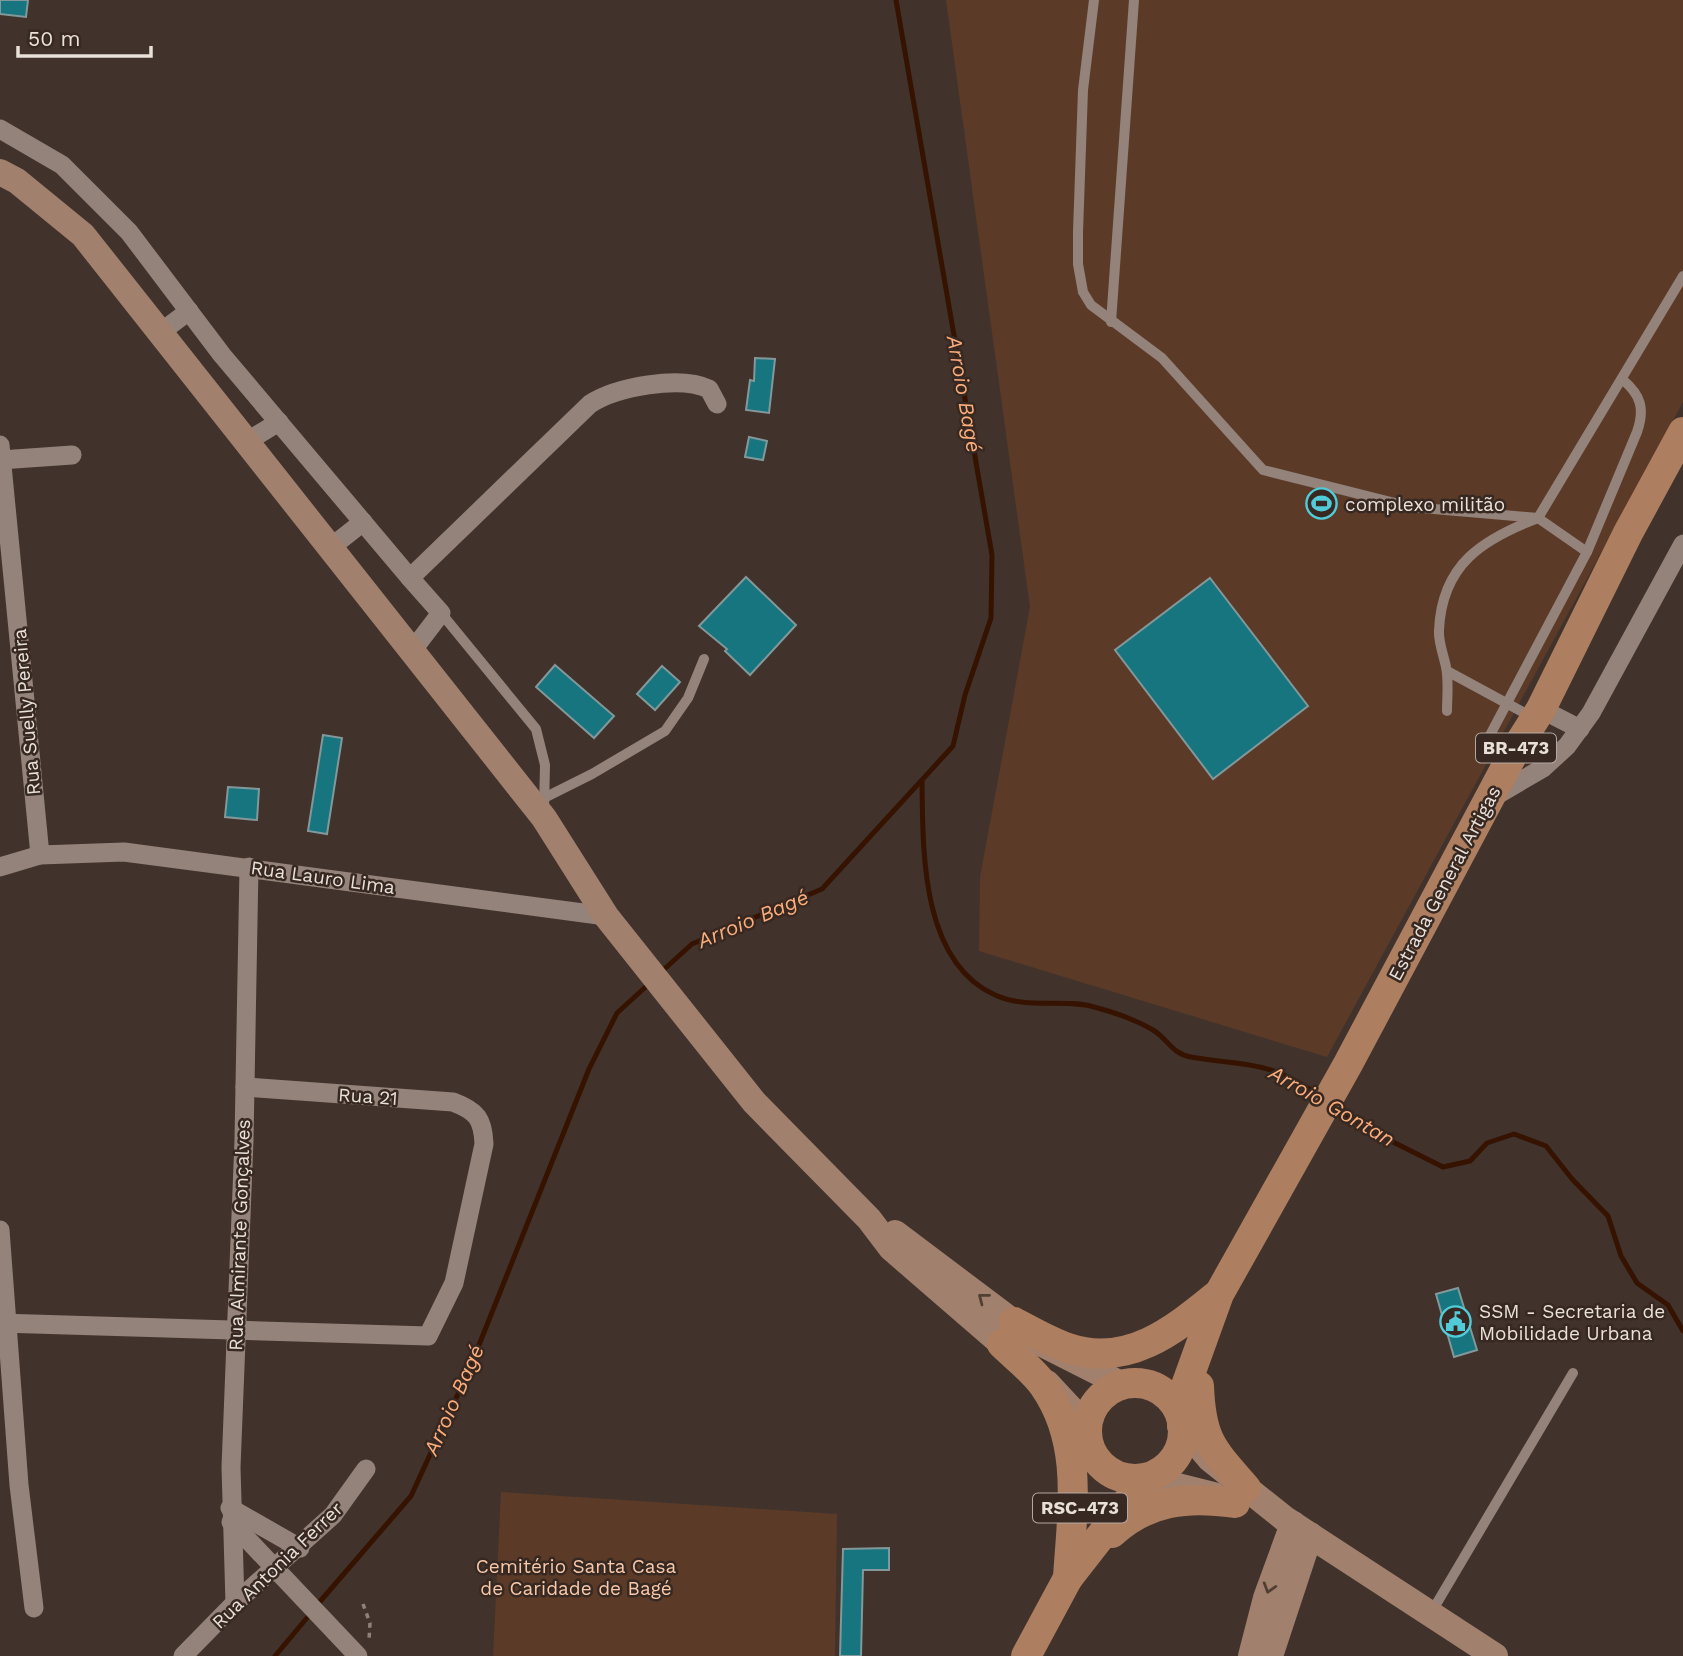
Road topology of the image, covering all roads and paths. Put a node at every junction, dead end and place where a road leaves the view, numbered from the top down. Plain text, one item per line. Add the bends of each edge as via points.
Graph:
1 (1094, 0) edge
2 (1134, 0) edge
3 (0, 129) edge
4 (0, 172) edge
5 (1683, 276) edge
6 (189, 311) junction
7 (1111, 321) junction
8 (161, 332) junction
9 (1623, 380) junction
10 (717, 404) dead end
11 (279, 422) junction
12 (1683, 432) edge
13 (246, 442) junction
14 (1, 455) edge
15 (72, 455) dead end
16 (1538, 518) junction
17 (363, 522) junction
18 (1683, 544) edge
19 (330, 548) junction
20 (1587, 552) junction
21 (410, 579) junction
22 (441, 613) junction
23 (412, 651) junction
24 (704, 659) dead end
25 (1447, 671) junction
26 (1506, 704) junction
27 (1447, 710) dead end
28 (1538, 714) junction
29 (1580, 729) junction
30 (1489, 737) dead end
31 (1488, 800) junction
32 (544, 808) junction
33 (40, 855) junction
34 (0, 867) edge
35 (249, 867) junction
36 (613, 924) junction
37 (245, 1087) junction
38 (0, 1230) edge
39 (1219, 1294) junction
40 (3, 1323) edge
41 (234, 1328) junction
42 (1008, 1333) junction
43 (1573, 1373) dead end
44 (1124, 1385) junction
45 (1182, 1426) junction
46 (1087, 1431) junction
47 (366, 1469) dead end
48 (1146, 1478) junction
49 (1240, 1495) junction
50 (231, 1515) junction
51 (1296, 1526) junction
52 (300, 1548) junction
53 (275, 1568) junction
54 (1068, 1578) junction
55 (235, 1603) junction
56 (363, 1604) dead end
57 (34, 1608) dead end
58 (1431, 1613) junction
59 (363, 1651) edge
60 (183, 1656) edge
61 (1026, 1656) edge
62 (1251, 1656) edge
63 (1270, 1656) edge
64 (1495, 1656) edge

1 - 7 lane via 1083,90 1078,264 1083,292
2 - 7 lane
3 - 6 street via 62,166 129,232
4 - 8 main road via 83,235
5 - 9 lane
6 - 8 street
6 - 11 street
7 - 16 lane via 1162,358 1263,470 1411,507
8 - 13 main road
9 - 16 lane
9 - 20 lane via 1637,392 1642,418
10 - 21 street via 709,389 683,382 608,393 590,404
11 - 13 street
11 - 17 street
12 - 28 main road, Estrada General Artigas / BR-473
13 - 19 main road
14 - 15 street
14 - 33 street, Rua Suelly Pereira
16 - 20 lane
16 - 25 lane via 1497,534 1478,548 1449,585 1439,631
17 - 19 street
17 - 21 street
18 - 29 street
19 - 23 main road
20 - 26 lane
21 - 22 street
22 - 23 street
22 - 32 lane via 536,729 545,765
23 - 32 main road
24 - 32 lane via 688,698 666,731
25 - 26 lane
25 - 27 lane
26 - 28 lane
26 - 30 lane
28 - 29 street
28 - 31 main road, Estrada General Artigas / BR-473
29 - 31 street via 1544,768
31 - 39 main road, Estrada General Artigas / BR-473
32 - 36 main road
33 - 34 street, Rua Lauro Lima
33 - 35 street, Rua Lauro Lima via 124,852
35 - 36 street, Rua Lauro Lima
35 - 37 street, Rua Almirante Gonçalves
36 - 42 main road via 754,1102 869,1219 891,1248
37 - 41 street, Rua Almirante Gonçalves
37 - 41 street, Rua 21 via 453,1102 473,1109 483,1123 484,1144 454,1283 428,1336
38 - 40 street
39 - 42 main road via 1175,1330 1138,1349 1103,1355
39 - 44 main road
39 - 45 main road via 1184,1391
39 - 49 main road via 1199,1373 1200,1419 1210,1446
40 - 41 street
40 - 57 street
41 - 50 street, Rua Almirante Gonçalves
42 - 44 main road
42 - 46 main road
42 - 54 main road via 1062,1417 1073,1461
43 - 58 lane
44 - 45 main road via 1146,1385 1167,1396
44 - 46 main road via 1096,1404
45 - 48 main road via 1174,1458
45 - 49 main road
46 - 48 main road via 1103,1467 1124,1478
46 - 54 main road, RSC-473
47 - 52 street, Rua Antonia Ferrer via 333,1516
48 - 49 main road
48 - 54 main road, RSC-473
49 - 51 main road
49 - 54 main road via 1166,1501 1125,1521
50 - 52 street
50 - 53 street
50 - 55 street, Rua Almirante Gonçalves
51 - 58 main road
51 -> 62 main road via 1266,1598
51 - 63 main road
52 - 53 street, Rua Antonia Ferrer
53 - 55 street, Rua Antonia Ferrer
53 - 59 street via 344,1638
54 - 61 main road, RSC-473
55 - 60 street, Rua Antonia Ferrer
56 - 59 path via 370,1623
58 - 64 main road

